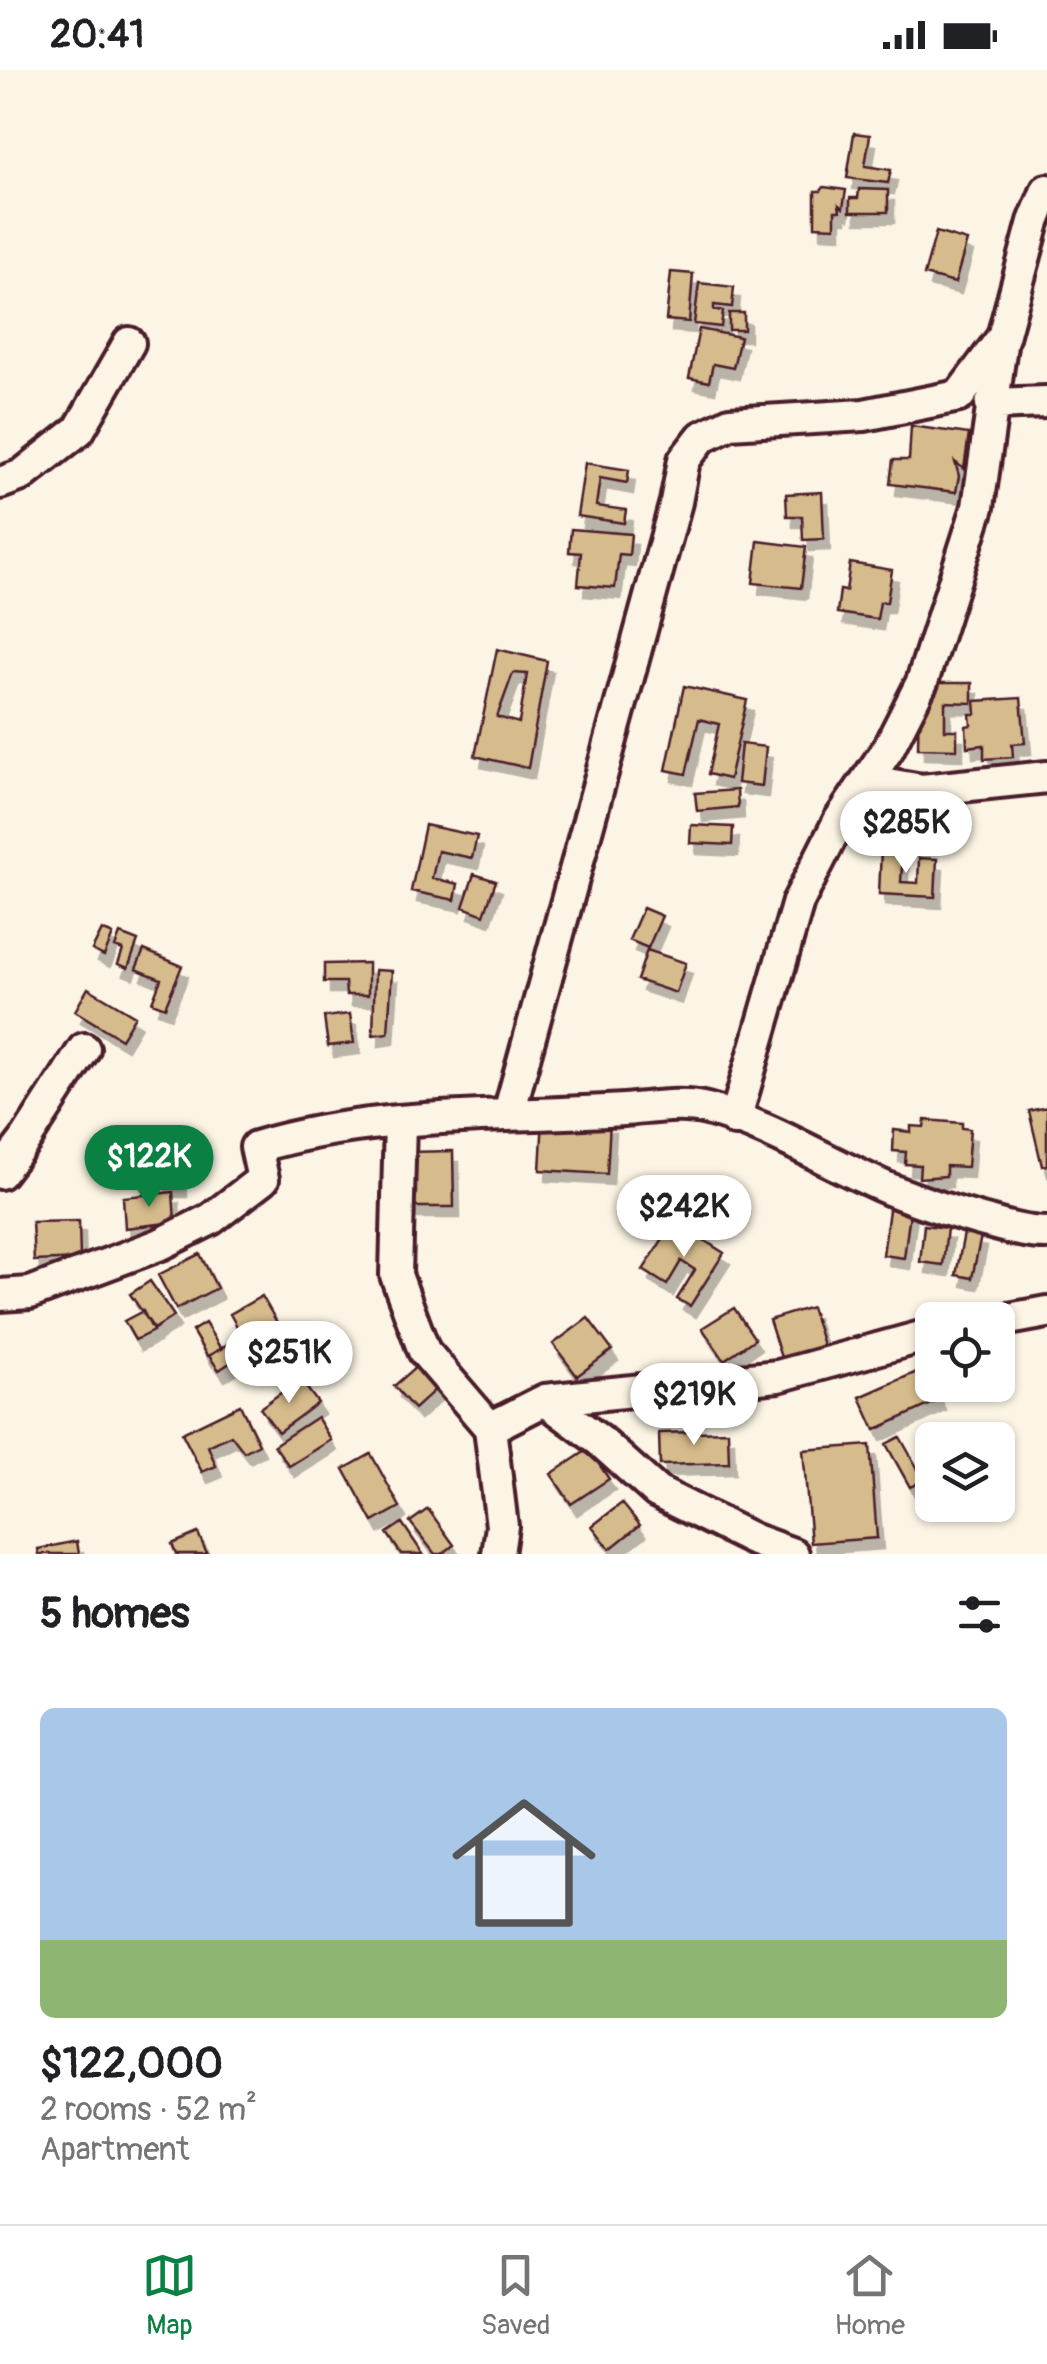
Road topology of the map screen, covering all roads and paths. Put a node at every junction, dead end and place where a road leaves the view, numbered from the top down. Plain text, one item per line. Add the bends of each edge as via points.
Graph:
1 (1047, 190) edge
2 (1040, 221) edge
3 (1003, 338) junction
4 (129, 343) dead end
5 (1047, 402) edge
6 (991, 404) junction
7 (0, 484) edge
8 (1047, 778) edge
9 (862, 787) junction
10 (84, 1049) dead end
11 (509, 1113) junction
12 (736, 1120) junction
13 (400, 1122) junction
14 (0, 1173) edge
15 (1047, 1233) edge
16 (0, 1295) edge
17 (1047, 1312) edge
18 (1015, 1318) edge
19 (915, 1339) edge
20 (545, 1400) junction
21 (490, 1428) junction
22 (498, 1554) edge
23 (793, 1554) edge

1 - 2 street
2 - 3 street
3 - 6 street
3 - 11 street via 959,396 864,416 730,423 702,437 684,460
4 - 7 street via 80,430
5 - 6 street
6 - 9 street via 978,506 922,682
8 - 9 street via 922,790
9 - 12 street via 798,902
10 - 14 street
11 - 12 street via 674,1107 705,1108
11 - 13 street
12 - 15 street via 934,1207
13 - 16 street via 256,1147 263,1179 211,1219 30,1293
13 - 21 street via 396,1275 424,1350
17 - 18 street
19 - 20 street via 778,1376
20 - 21 street
20 - 23 street via 658,1492
21 - 22 street via 502,1526

